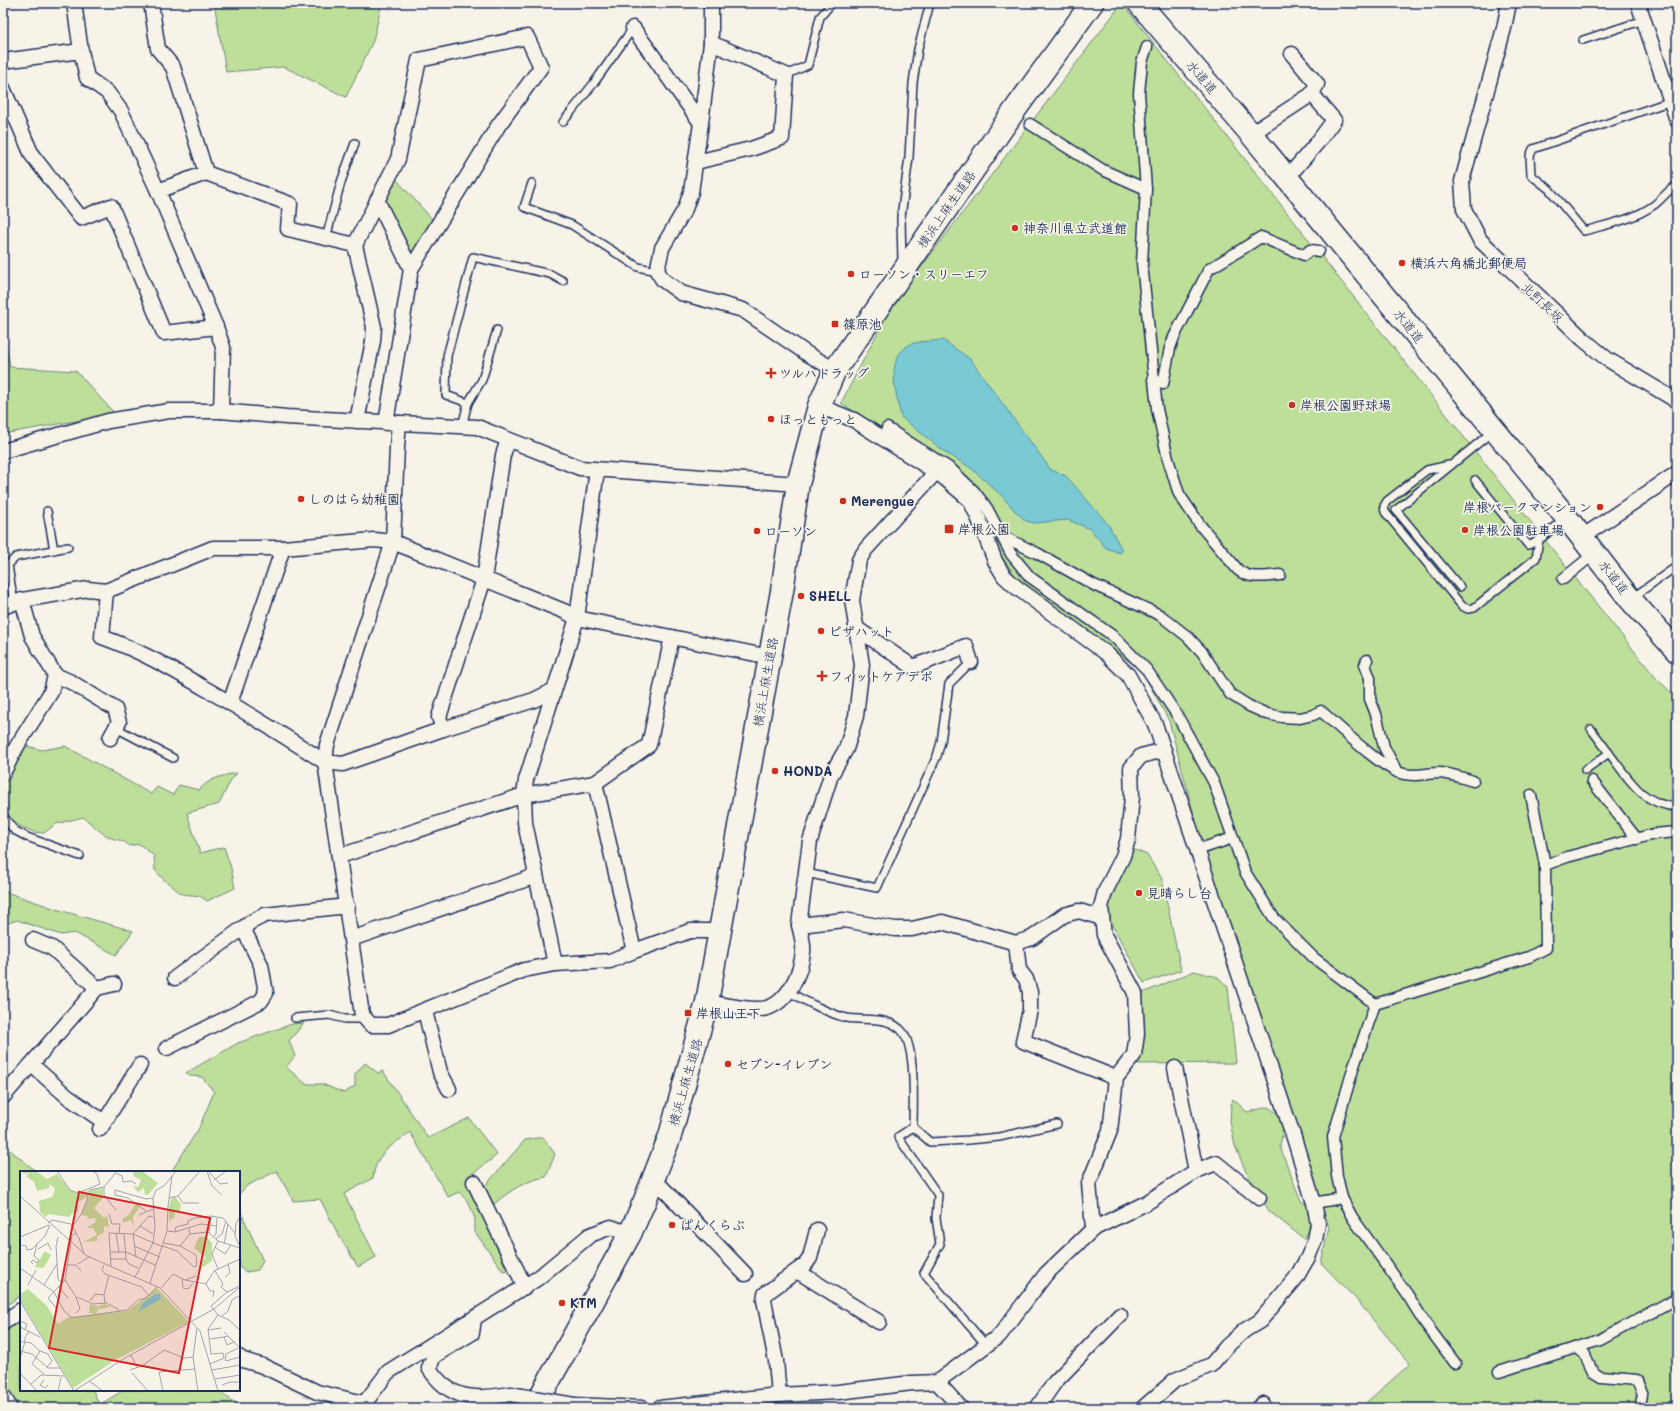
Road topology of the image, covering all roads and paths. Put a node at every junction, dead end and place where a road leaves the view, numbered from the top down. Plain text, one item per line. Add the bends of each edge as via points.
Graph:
1 (74, 3) edge
2 (151, 3) edge
3 (711, 3) edge
4 (832, 3) edge
5 (930, 3) edge
6 (1092, 3) edge
7 (1139, 3) edge
8 (1509, 3) edge
9 (1638, 3) edge
10 (1644, 20) junction
11 (633, 28) joint
12 (1583, 40) dead end
13 (711, 43) junction
14 (1147, 47) dead end
15 (81, 51) junction
16 (1292, 54) dead end
17 (3, 61) edge
18 (786, 75) junction
19 (3, 88) edge
20 (1312, 94) junction
21 (1671, 101) junction
22 (1677, 120) edge
23 (563, 122) dead end
24 (701, 123) junction
25 (1030, 124) dead end
26 (1251, 134) junction
27 (355, 143) dead end
28 (696, 162) junction
29 (206, 173) junction
30 (1287, 178) junction
31 (532, 183) dead end
32 (1677, 185) edge
33 (1146, 189) junction
34 (158, 191) junction
35 (377, 200) junction
36 (326, 238) junction
37 (355, 245) junction
38 (1319, 251) dead end
39 (411, 269) junction
40 (657, 271) junction
41 (902, 271) junction
42 (563, 281) dead end
43 (216, 327) junction
44 (497, 330) dead end
45 (835, 370) junction
46 (1154, 380) junction
47 (1677, 401) edge
48 (468, 403) junction
49 (819, 406) junction
50 (221, 411) junction
51 (357, 421) junction
52 (393, 423) junction
53 (462, 426) junction
54 (887, 428) dead end
55 (1495, 430) junction
56 (508, 440) junction
57 (3, 451) edge
58 (1450, 465) junction
59 (597, 470) junction
60 (936, 472) junction
61 (1677, 473) edge
62 (1474, 480) dead end
63 (798, 484) junction
64 (47, 511) dead end
65 (1566, 517) junction
66 (1002, 536) junction
67 (1539, 540) junction
68 (393, 542) junction
69 (1589, 545) junction
70 (68, 547) dead end
71 (283, 548) junction
72 (54, 550) junction
73 (1677, 566) edge
74 (1280, 575) dead end
75 (484, 579) junction
76 (1563, 579) dead end
77 (1460, 587) dead end
78 (106, 592) junction
79 (1630, 599) junction
80 (13, 604) edge
81 (577, 618) junction
82 (856, 628) junction
83 (672, 637) junction
84 (1677, 651) edge
85 (770, 656) junction
86 (1367, 660) dead end
87 (971, 662) joint
88 (55, 675) junction
89 (554, 690) junction
90 (230, 703) junction
91 (443, 729) junction
92 (1591, 729) dead end
93 (113, 733) joint
94 (10, 746) edge
95 (1164, 750) junction
96 (1609, 753) junction
97 (173, 758) dead end
98 (325, 762) junction
99 (1584, 770) dead end
100 (1396, 772) junction
101 (3, 773) edge
102 (1473, 781) dead end
103 (1592, 781) dead end
104 (595, 783) junction
105 (524, 795) junction
106 (1531, 795) dead end
107 (1677, 806) edge
108 (3, 816) edge
109 (1677, 832) edge
110 (1233, 838) junction
111 (1637, 839) junction
112 (1197, 850) junction
113 (80, 856) dead end
114 (340, 856) junction
115 (1545, 865) junction
116 (806, 873) junction
117 (536, 876) junction
118 (347, 906) junction
119 (1102, 918) junction
120 (799, 925) junction
121 (243, 928) junction
122 (719, 931) junction
123 (351, 939) junction
124 (33, 940) dead end
125 (1016, 943) junction
126 (634, 951) junction
127 (555, 964) junction
128 (175, 978) dead end
129 (114, 984) dead end
130 (97, 988) junction
131 (789, 992) junction
132 (707, 1002) junction
133 (1375, 1004) junction
134 (425, 1011) junction
135 (295, 1018) dead end
136 (365, 1019) junction
137 (167, 1048) dead end
138 (32, 1065) junction
139 (140, 1065) dead end
140 (1175, 1068) dead end
141 (1116, 1078) junction
142 (449, 1090) dead end
143 (3, 1097) edge
144 (1057, 1124) dead end
145 (913, 1127) junction
146 (1196, 1171) junction
147 (653, 1178) junction
148 (474, 1182) dead end
149 (1259, 1198) dead end
150 (1342, 1198) junction
151 (1314, 1203) junction
152 (1093, 1229) junction
153 (817, 1230) dead end
154 (630, 1234) junction
155 (797, 1271) junction
156 (745, 1274) dead end
157 (525, 1287) junction
158 (1677, 1298) edge
159 (20, 1311) edge
160 (1120, 1315) dead end
161 (474, 1319) junction
162 (879, 1322) dead end
163 (3, 1323) edge
164 (986, 1345) junction
165 (1575, 1348) junction
166 (240, 1357) edge
167 (1455, 1363) dead end
168 (1499, 1372) dead end
169 (938, 1382) junction
170 (3, 1394) edge
171 (779, 1395) junction
172 (362, 1405) edge
173 (10, 1408) edge
174 (534, 1408) edge
175 (643, 1408) edge
176 (659, 1408) edge
177 (961, 1408) edge
178 (1037, 1408) edge
179 (1143, 1408) edge
180 (1640, 1408) edge

1 - 15 street
2 - 29 street via 158,49 173,67
3 - 13 street
4 - 18 lane via 820,17 808,65
5 - 41 lane via 918,49 913,83 909,157 902,216
6 - 41 main road, 横浜上麻生道路
7 - 26 main road, 水道道
8 - 47 street, 北町長坂 via 1462,181 1464,209 1480,240 1583,339 1607,359
9 - 10 street
10 - 12 lane
10 - 21 street
11 - 23 lane
11 - 24 street
13 - 18 street
13 - 24 street
14 - 33 street via 1142,62 1139,93
15 - 17 street
15 - 34 street via 87,78 107,92 121,111
16 - 20 street via 1317,84
18 - 28 street via 782,138 751,149
19 - 43 street via 32,155 81,218 112,206 164,333
20 - 26 street
20 - 30 street via 1334,120
21 - 22 street
21 - 32 lane via 1533,149 1530,156 1531,175 1548,189 1584,230 1630,219 1655,205
24 - 28 street
25 - 33 street via 1103,170
26 - 30 main road, 水道道
27 - 36 lane via 341,182
28 - 40 street via 685,209 662,248
29 - 34 street
29 - 36 street via 290,204 288,229
30 - 55 main road, 水道道
31 - 40 lane via 524,207 572,225 638,267
33 - 46 street via 1142,263
34 - 43 street
35 - 37 street
35 - 39 street
35 - 39 street via 398,160 419,60 527,38 541,67 498,126
36 - 37 street
37 - 51 street via 374,327
38 - 46 street via 1310,250 1304,255 1261,236 1209,269 1170,348 1163,384
39 - 52 street
40 - 45 street via 663,280 681,294 743,310
41 - 45 main road, 横浜上麻生道路
42 - 48 lane via 550,274 474,257 446,356 446,395
43 - 50 street via 223,347
44 - 48 lane via 482,380
45 - 49 main road, 横浜上麻生道路
46 - 74 street via 1157,409 1168,460 1179,494 1200,525 1244,576
48 - 53 lane
49 - 60 street via 854,420
49 - 63 main road, 横浜上麻生道路
50 - 51 street
50 - 57 street via 169,411 108,421
51 - 52 street
52 - 53 street
52 - 68 street via 397,447
53 - 56 street via 477,427
54 - 66 street via 951,469 987,508
55 - 58 lane
55 - 65 main road, 水道道
56 - 59 street via 580,468
56 - 75 street via 503,455
58 - 67 lane via 1427,470 1386,501 1384,506 1385,512 1462,606 1474,608 1536,558
58 - 77 lane via 1396,510
59 - 63 street
59 - 81 street
60 - 82 street via 859,560 852,600
60 - 95 street via 970,500 994,561 1004,576 1106,653 1126,673 1155,724
61 - 69 street
62 - 67 lane via 1528,545
63 - 85 main road, 横浜上麻生道路
64 - 72 lane
65 - 67 lane
65 - 69 main road, 水道道
66 - 100 street via 1094,585 1160,615 1188,637 1202,652 1230,694 1249,706 1282,717 1300,718 1321,711 1368,752
66 - 110 street via 1011,554 1030,577 1113,636 1147,670 1177,715 1214,783
68 - 71 street via 374,540
68 - 75 street
68 - 98 street via 327,745
69 - 76 street
69 - 79 main road, 水道道
70 - 72 lane
71 - 78 street via 213,548
71 - 90 street
72 - 80 lane via 16,557 8,565
73 - 79 lane
75 - 81 street
75 - 91 street via 439,717
78 - 80 street via 88,589
78 - 90 street via 102,637 139,651
79 - 84 main road, 水道道
80 - 88 street
81 - 83 street
81 - 89 street
82 - 87 street via 913,667 966,646
82 - 116 street via 862,665 856,716 846,749 831,775 810,841
83 - 85 street
83 - 104 street via 649,745
85 - 122 main road, 横浜上麻生道路
86 - 100 street via 1365,665 1370,678 1370,699 1384,747
87 - 116 lane via 949,684 938,756 877,888
88 - 93 street via 71,682 115,710 119,722
88 - 94 street via 51,692
89 - 91 street via 534,700
89 - 105 street via 526,780
90 - 98 street
91 - 98 street via 343,764
92 - 96 lane
93 - 97 lane
94 - 101 street
95 - 112 street
95 - 119 street via 1141,756 1131,768 1132,797 1128,839 1101,907
96 - 99 lane
96 - 107 lane via 1638,791 1650,800
98 - 114 street
100 - 102 street via 1411,775 1440,773
103 - 111 street
104 - 105 street
104 - 126 street
105 - 114 street
105 - 117 street via 524,823
106 - 115 street
108 - 113 lane via 14,830 27,837
109 - 111 street
110 - 112 street
110 - 133 street via 1245,872 1274,918 1314,958
111 - 115 street
112 - 151 street
114 - 118 street
115 - 133 street via 1546,948 1529,957
116 - 120 street
117 - 123 street
117 - 127 street
118 - 121 street via 265,915
118 - 123 street
119 - 125 street via 1079,911 1064,915 1032,938
119 - 141 street via 1104,935 1135,993 1137,1034 1134,1054
120 - 125 street via 844,920 906,929 942,922
120 - 131 street via 803,952
121 - 128 street
121 - 137 street via 261,965 266,994 261,1001
122 - 126 street via 690,930
122 - 132 main road, 横浜上麻生道路
123 - 136 street via 362,1015
124 - 130 street via 52,948
125 - 141 street via 1019,970 1026,979 1030,992 1030,1010 1023,1041
126 - 127 street via 610,961
127 - 134 street via 524,970
129 - 130 street
130 - 138 street via 50,1034
131 - 132 street via 782,1000 766,1009
131 - 145 lane via 846,1018 884,1021 901,1029 907,1041 914,1074
132 - 147 main road, 横浜上麻生道路 via 670,1136
133 - 150 street via 1333,1137 1336,1176
134 - 136 street via 388,1025 371,1025
134 - 142 street via 440,1072
135 - 136 lane via 329,1016
138 - 139 street via 102,1126 131,1089
138 - 143 street
140 - 146 street
141 - 152 street via 1110,1131 1089,1183
144 - 145 lane via 999,1136 930,1142
145 - 164 lane via 898,1137 938,1195 936,1218 940,1244 924,1273
146 - 149 street via 1216,1163
146 - 152 street via 1146,1203
147 - 154 main road, 横浜上麻生道路
147 - 156 street
148 - 157 street
150 - 151 street
150 - 167 street via 1352,1217
151 - 179 street via 1318,1224 1315,1240 1296,1278 1260,1321 1240,1334 1211,1365 1175,1380
152 - 164 street via 1046,1274 1000,1335
153 - 155 street via 810,1258
154 - 157 street via 611,1227 590,1235
154 - 174 main road, 横浜上麻生道路
155 - 162 street
155 - 171 street via 770,1289 764,1300 776,1361
157 - 161 street
158 - 165 street via 1600,1340
159 - 163 street
160 - 178 street via 1055,1382
161 - 172 street via 388,1372
161 - 175 street, bridge via 472,1333 434,1356 429,1368 437,1381 452,1391 470,1398 510,1394 574,1405
164 - 169 street
165 - 168 street
165 - 180 street via 1584,1353 1593,1372 1601,1377 1637,1380 1643,1395
166 - 172 street via 317,1392
169 - 171 street
169 - 177 street
170 - 173 street
171 - 176 street

